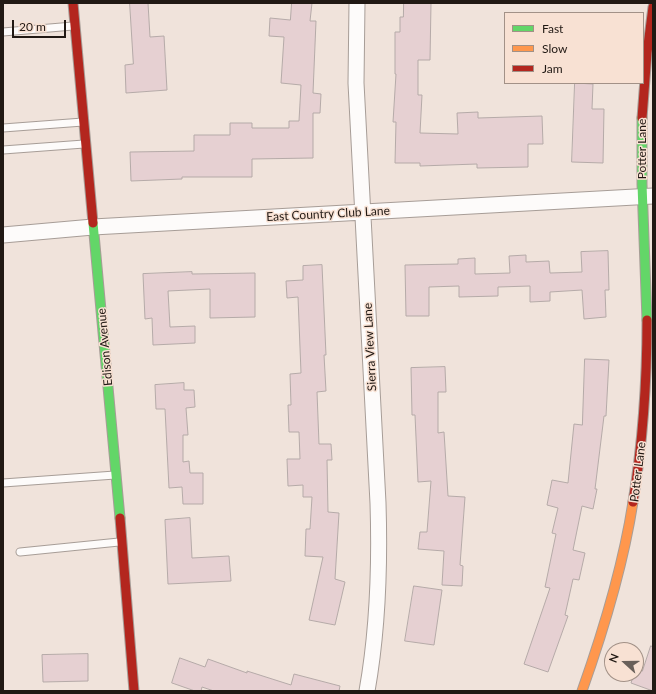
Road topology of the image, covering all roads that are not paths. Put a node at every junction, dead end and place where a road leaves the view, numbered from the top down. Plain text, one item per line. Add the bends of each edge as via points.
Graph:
1 (74, 3) edge
2 (357, 3) edge
3 (653, 7) edge
4 (76, 26) junction
5 (3, 32) edge
6 (644, 79) edge
7 (643, 84) edge
8 (84, 122) junction
9 (3, 128) edge
10 (86, 144) junction
11 (3, 150) edge
12 (648, 196) edge
13 (363, 212) junction
14 (93, 227) junction
15 (3, 235) edge
16 (116, 475) junction
17 (3, 483) edge
18 (122, 542) junction
19 (20, 552) dead end
20 (134, 691) edge
21 (367, 691) edge
22 (582, 691) edge

1 - 4 street, Edison Avenue
2 - 13 street, Sierra View Lane via 356,83
3 - 6 street, Potter Lane
4 - 5 lane
4 - 8 street, Edison Avenue
7 - 12 street, Potter Lane via 642,133
8 - 9 lane
8 - 10 street, Edison Avenue
10 - 11 lane
10 - 14 street, Edison Avenue
12 - 13 street, East Country Club Lane
12 - 22 street, Potter Lane via 646,390 641,456 631,522 617,586
13 - 14 street, East Country Club Lane
13 - 21 street, Sierra View Lane via 379,544 378,605
14 - 15 street, East Country Club Lane
14 - 16 street, Edison Avenue
16 - 17 lane
16 - 18 street, Edison Avenue
18 - 19 lane
18 - 20 street, Edison Avenue

